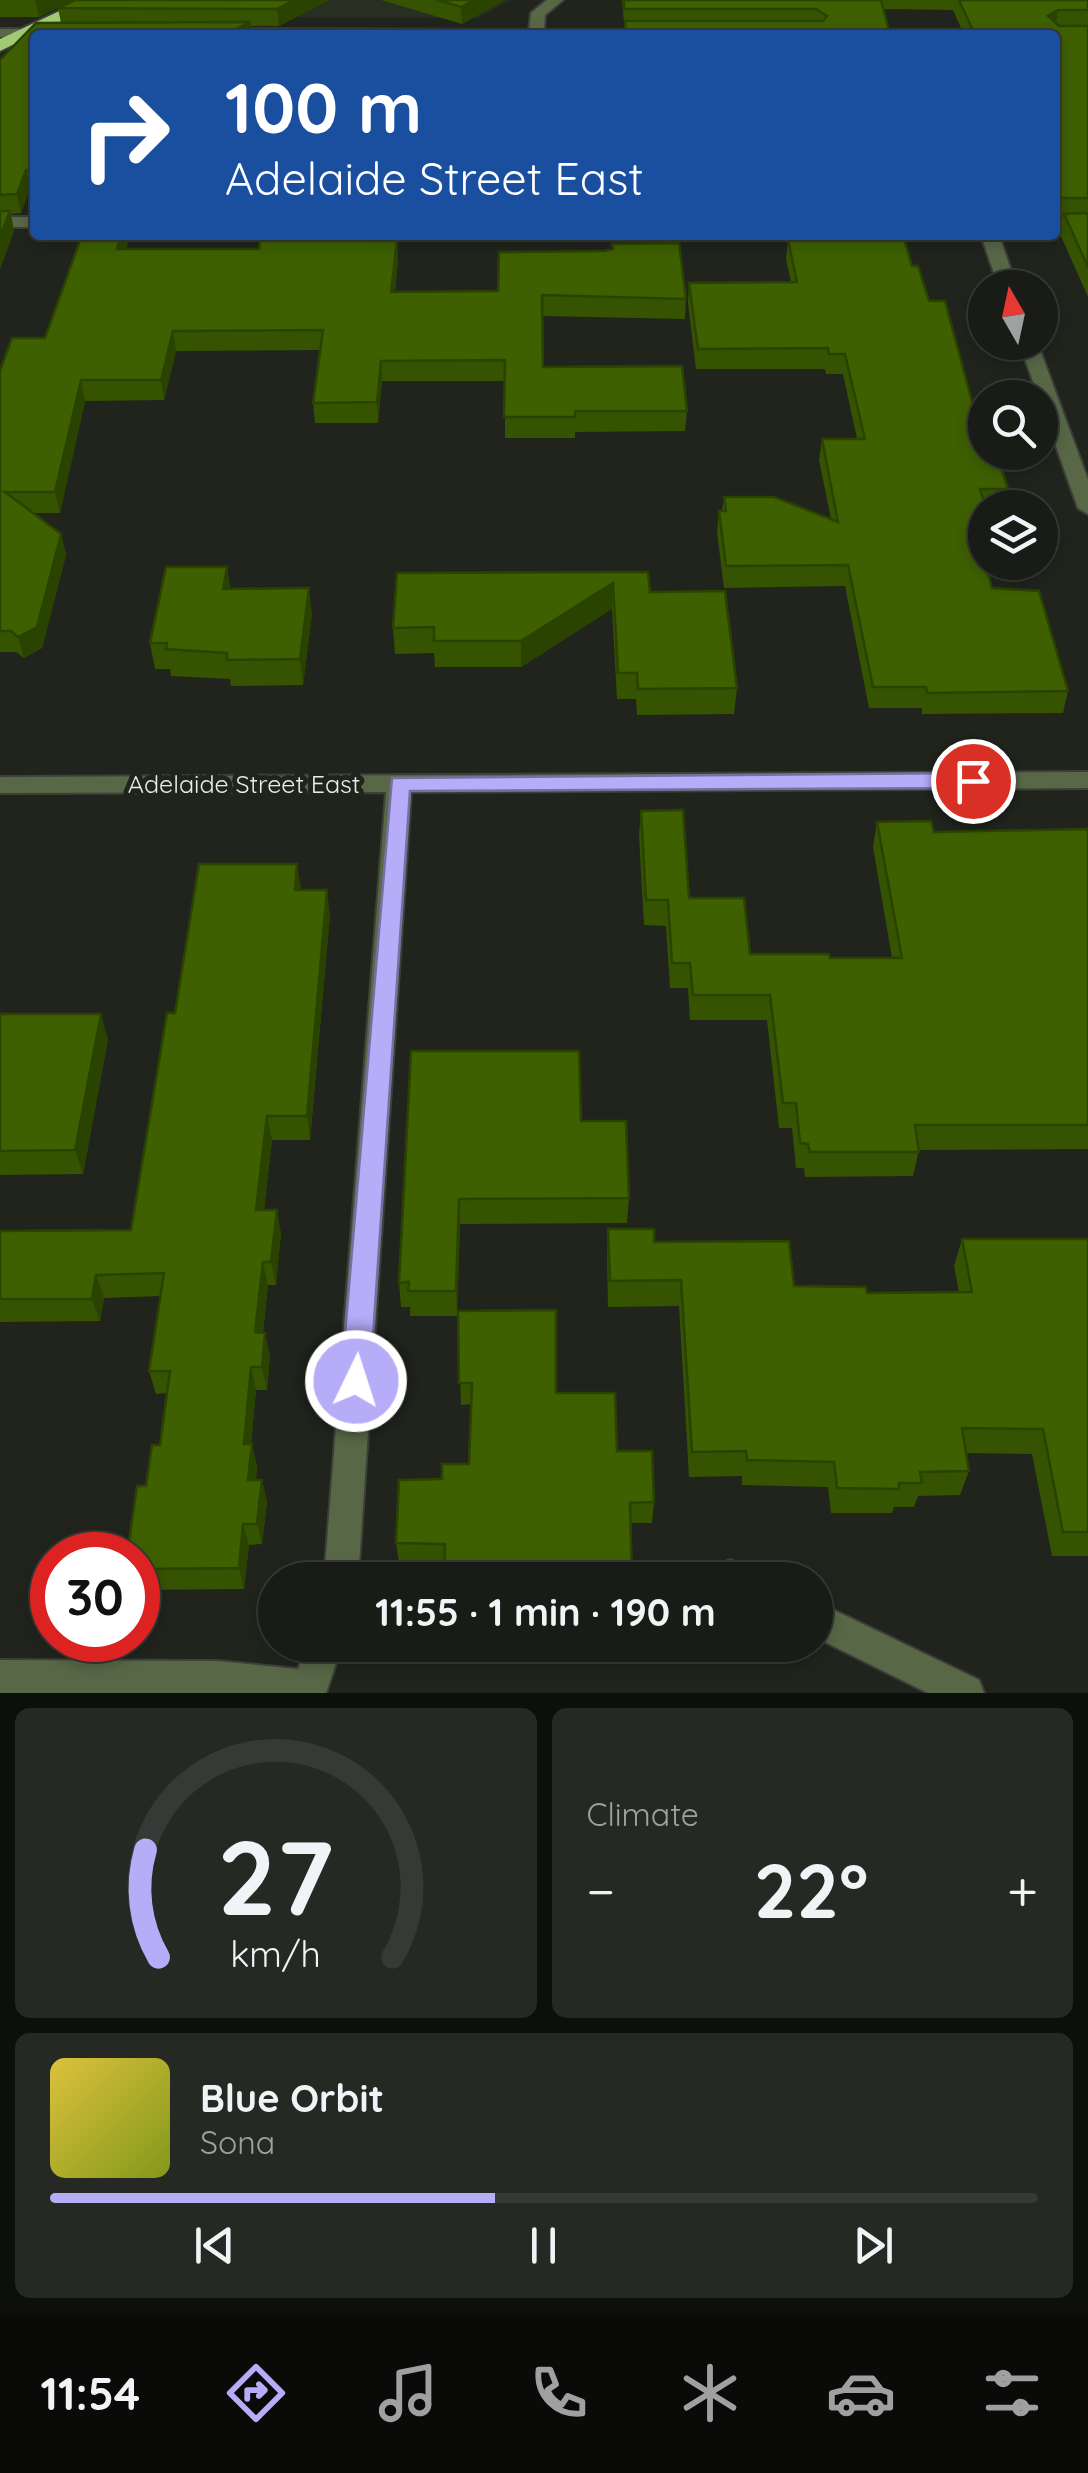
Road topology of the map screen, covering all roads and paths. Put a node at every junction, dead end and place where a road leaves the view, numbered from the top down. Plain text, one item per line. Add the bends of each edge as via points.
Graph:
1 (97, 0) edge
2 (556, 0) edge
3 (34, 30) edge
4 (536, 30) edge
5 (0, 33) edge
6 (28, 33) joint
7 (0, 46) edge
8 (0, 222) edge
9 (30, 222) edge
10 (1060, 225) edge
11 (1088, 225) edge
12 (992, 240) edge
13 (1002, 270) edge
14 (1035, 360) edge
15 (1088, 508) edge
16 (1088, 780) edge
17 (400, 783) junction
18 (0, 784) edge
19 (342, 1562) edge
20 (833, 1627) edge
21 (318, 1662) edge
22 (0, 1678) edge
23 (309, 1691) edge
24 (966, 1693) edge

1 - 3 highway
2 - 4 street via 538,13
5 - 6 street
6 - 7 highway
8 - 9 street
10 - 11 street
12 - 13 street
14 - 15 street
16 - 17 street, Adelaide Street East
17 - 18 street, Adelaide Street East
17 - 19 street
20 - 24 street
21 - 23 street
22 - 23 street via 218,1679

